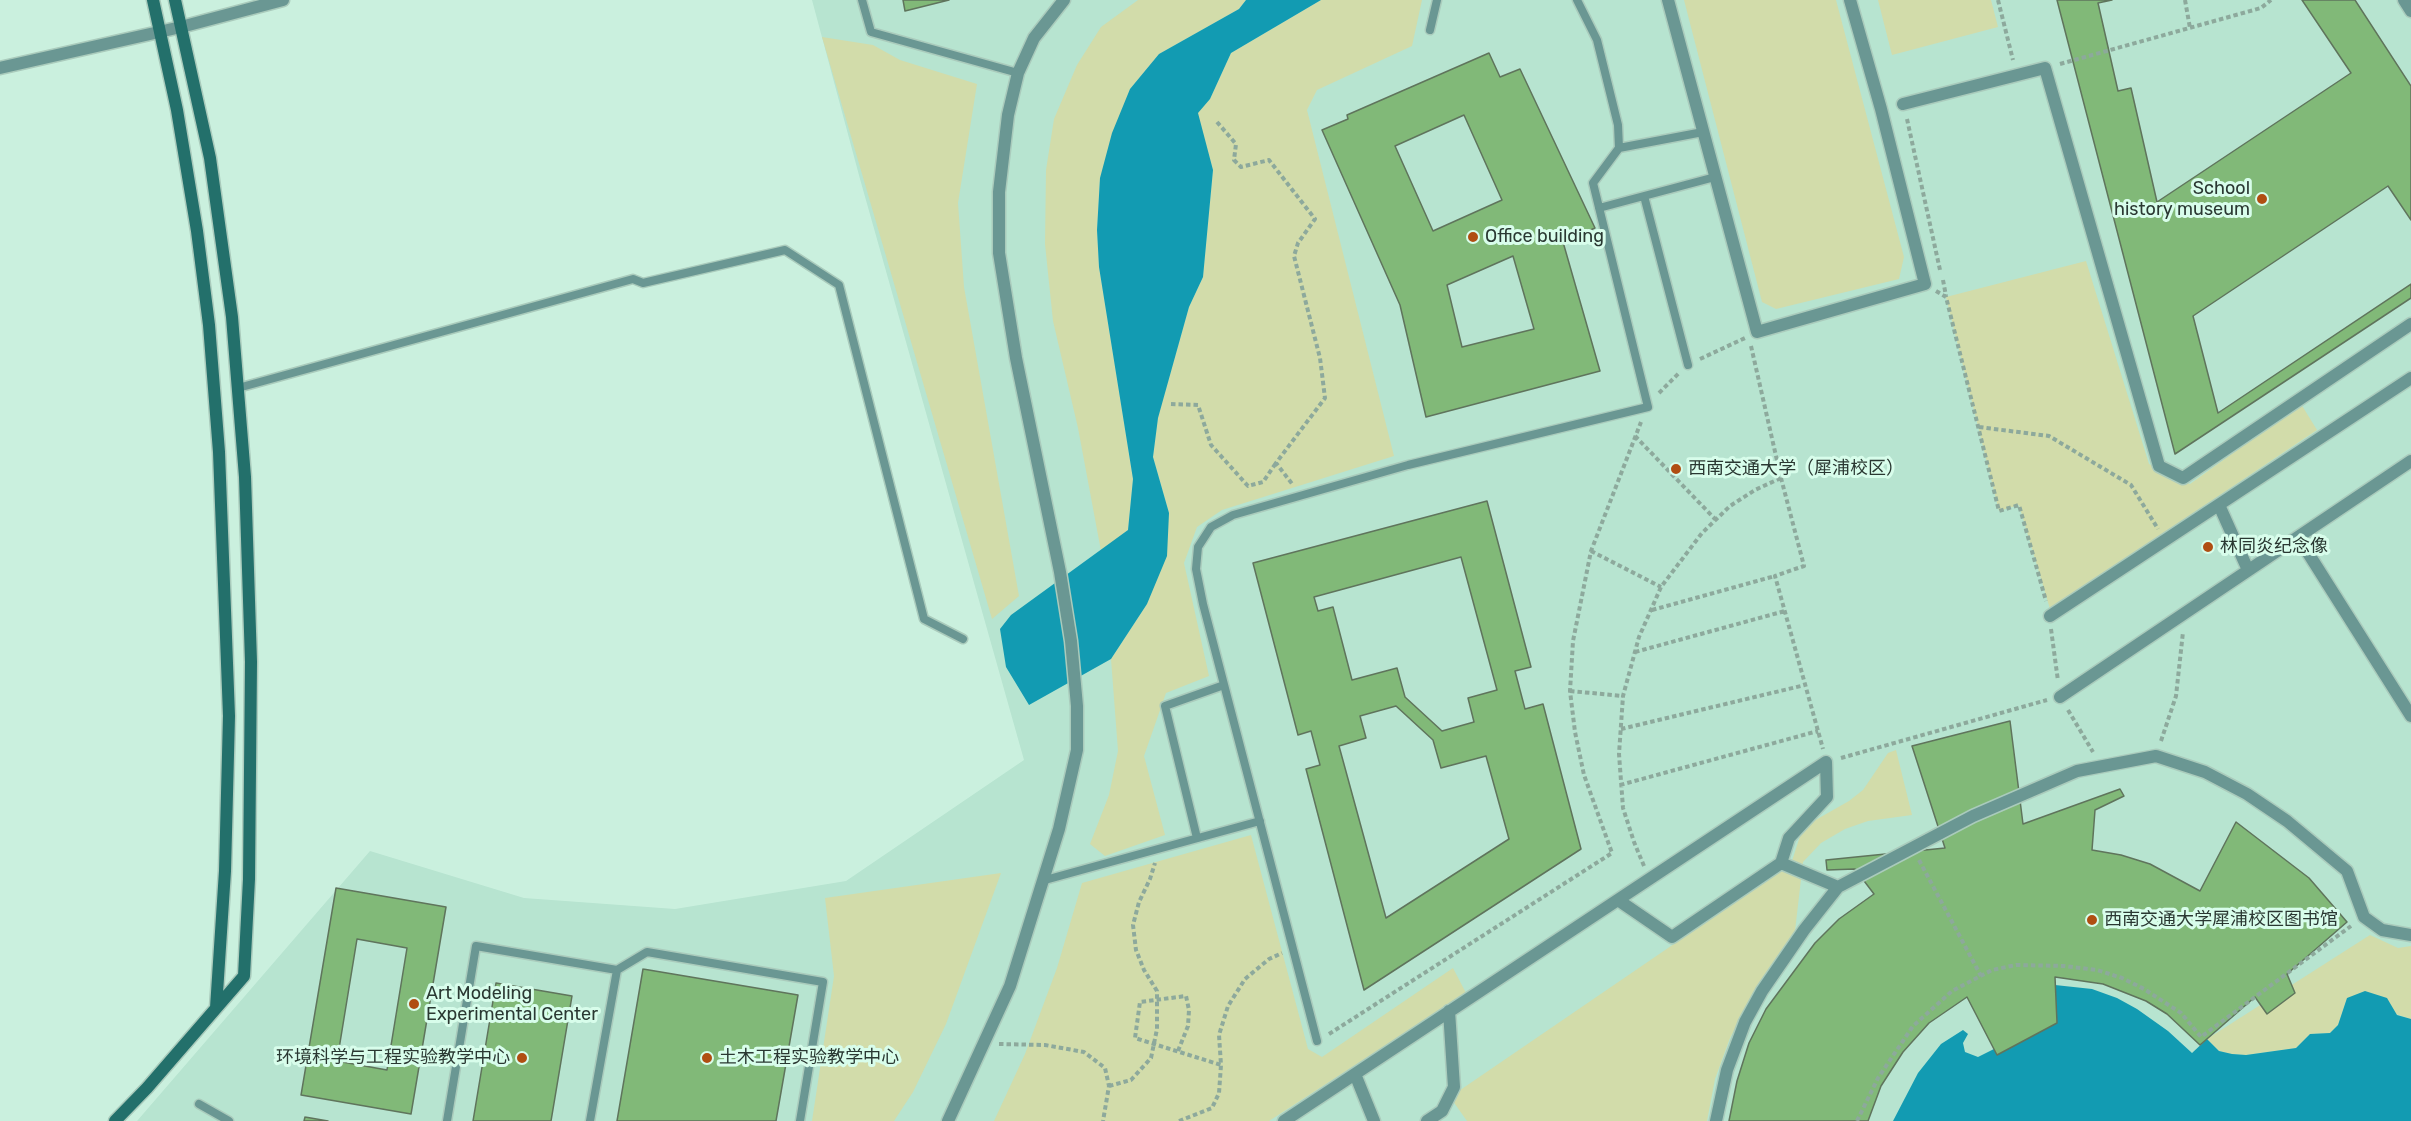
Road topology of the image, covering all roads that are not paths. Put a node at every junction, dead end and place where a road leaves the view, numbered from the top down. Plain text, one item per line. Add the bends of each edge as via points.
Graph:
1 (153, 0) edge
2 (175, 0) edge
3 (283, 0) edge
4 (862, 0) edge
5 (1437, 0) edge
6 (1577, 0) edge
7 (1668, 0) edge
8 (1850, 0) edge
9 (2404, 0) edge
10 (1059, 2) edge
11 (2411, 11) edge
12 (181, 27) junction
13 (159, 30) junction
14 (1430, 30) dead end
15 (0, 68) edge
16 (1018, 73) junction
17 (1903, 104) road end
18 (1703, 132) junction
19 (1619, 148) junction
20 (1715, 177) junction
21 (1644, 196) junction
22 (1599, 208) junction
23 (2411, 324) edge
24 (1688, 365) road end
25 (2411, 378) edge
26 (238, 388) junction
27 (2411, 461) edge
28 (2219, 504) junction
29 (2298, 537) junction
30 (2248, 570) junction
31 (2050, 616) road end
32 (963, 639) dead end
33 (1224, 685) junction
34 (2060, 697) road end
35 (2411, 716) edge
36 (1260, 821) junction
37 (1197, 838) junction
38 (1781, 863) junction
39 (1045, 880) junction
40 (1838, 887) junction
41 (1618, 900) junction
42 (2411, 935) edge
43 (617, 970) junction
44 (216, 1008) junction
45 (1449, 1011) junction
46 (1317, 1041) road end
47 (1355, 1074) junction
48 (199, 1104) dead end
49 (1445, 1116) edge
50 (116, 1121) edge
51 (229, 1121) edge
52 (447, 1121) edge
53 (590, 1121) edge
54 (800, 1121) edge
55 (948, 1121) edge
56 (1284, 1121) edge
57 (1374, 1121) edge
58 (1427, 1121) edge
59 (1716, 1121) edge

1 - 13 street
2 - 12 street
3 - 12 street
4 - 16 lane via 871,32
5 - 14 lane
6 - 19 lane via 1597,40 1618,125
7 - 18 street
8 - 20 street via 1925,284 1756,332
9 - 11 street
10 - 16 street via 1034,38
12 - 13 street
12 - 26 street via 210,158
13 - 15 street
13 - 44 street via 197,231 219,452 229,716
16 - 39 street via 1008,115 999,192 999,253 1016,358 1060,572 1077,706 1077,750
17 - 23 street via 2045,68 2159,466 2183,478
18 - 19 lane
18 - 20 street
19 - 22 lane via 1593,183
20 - 21 lane
21 - 22 lane
21 - 24 lane
22 - 33 lane via 1648,407 1408,465 1233,514 1211,527 1198,547 1196,569
25 - 28 street
26 - 32 lane via 633,279 644,283 785,250 838,285 924,619
26 - 44 street via 251,662 249,879 244,976
27 - 29 street
28 - 30 street
28 - 31 street
29 - 30 street
29 - 35 street
30 - 34 street
33 - 36 lane
33 - 37 lane via 1165,706
36 - 37 lane
36 - 46 lane
37 - 39 lane
38 - 40 street
38 - 41 street via 1672,937
38 - 41 street via 1790,838 1827,797 1826,762
39 - 55 street via 1010,986
40 - 42 street via 1973,816 2077,771 2156,756 2205,772 2287,821 2347,871 2364,917 2382,930
40 - 59 street via 1804,930 1745,1022 1727,1070
41 - 45 street
43 - 52 lane via 476,946
43 - 53 lane
43 - 54 lane via 647,952 823,982
44 - 50 street
45 - 47 street
45 - 49 street via 1454,1087
47 - 56 street
47 - 57 street
48 - 51 lane
49 - 58 street

